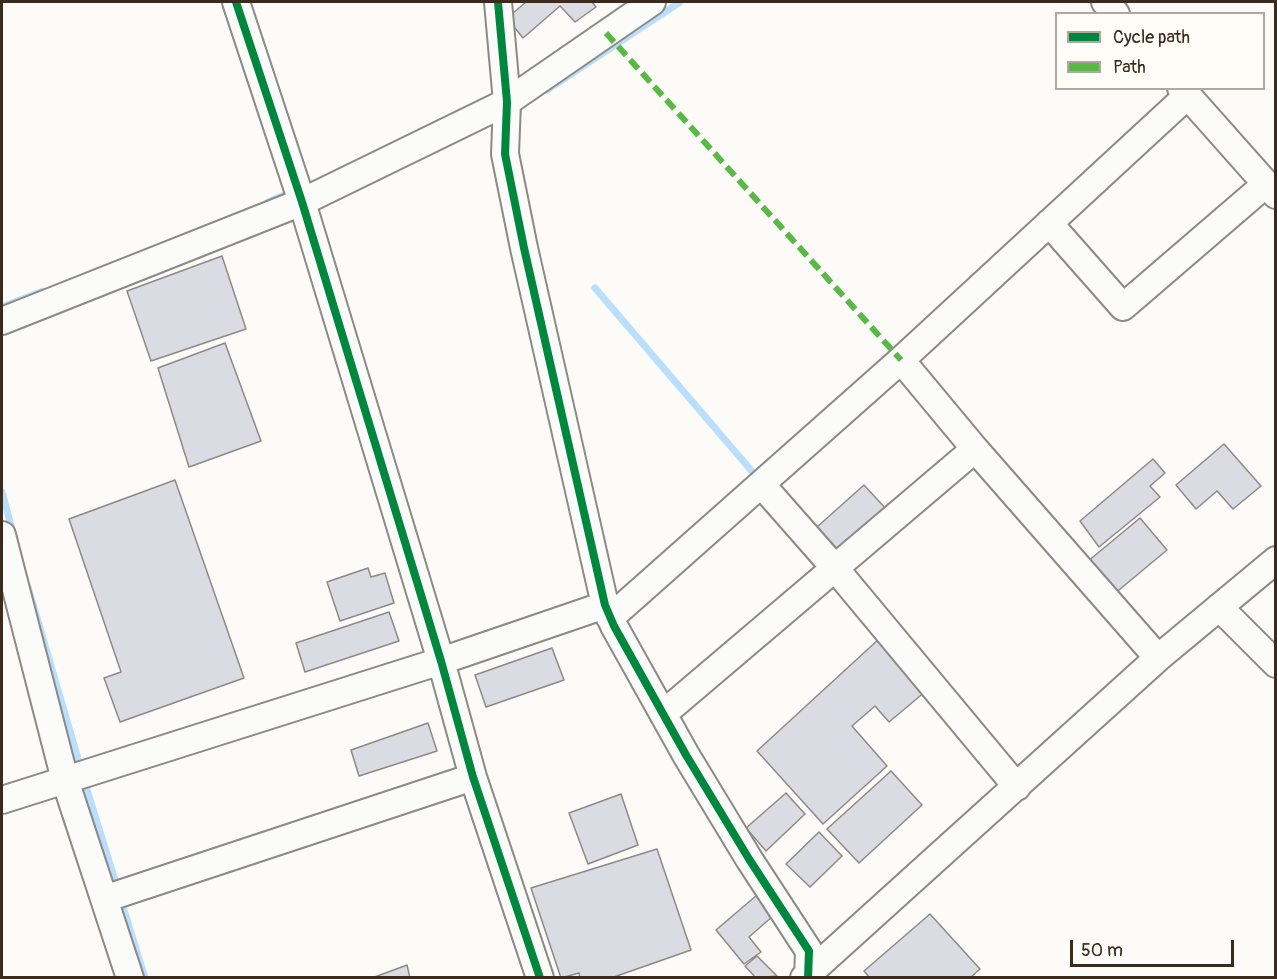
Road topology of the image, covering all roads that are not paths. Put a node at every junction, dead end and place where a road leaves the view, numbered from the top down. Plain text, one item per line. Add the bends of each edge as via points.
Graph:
1 (236, 2) edge
2 (498, 2) edge
3 (652, 2) edge
4 (1184, 92) edge
5 (507, 102) junction
6 (1271, 190) edge
7 (302, 202) junction
8 (1049, 223) junction
9 (2, 321) edge
10 (901, 360) junction
11 (975, 449) junction
12 (761, 484) junction
13 (2, 535) edge
14 (1275, 560) edge
15 (834, 567) junction
16 (1219, 607) junction
17 (608, 611) junction
18 (1158, 658) junction
19 (441, 661) junction
20 (1275, 664) edge
21 (663, 714) junction
22 (473, 777) junction
23 (64, 780) junction
24 (1017, 786) junction
25 (2, 800) edge
26 (104, 899) junction
27 (807, 977) edge
28 (130, 978) edge
29 (540, 978) edge

1 - 7 street
2 - 5 street
3 - 5 street
4 - 6 street
4 - 8 street
5 - 7 street
5 - 17 street via 505,154
6 - 8 street via 1123,308
7 - 9 street
7 - 19 street
8 - 10 street
10 - 11 street
10 - 12 street
11 - 15 street
11 - 18 street
12 - 15 street
12 - 17 street
13 - 23 street
14 - 16 street
15 - 21 street
15 - 24 street
16 - 18 street
16 - 20 street
17 - 19 street
17 - 21 street
18 - 24 street
19 - 22 street
19 - 23 street
21 - 27 street via 743,850 809,951
22 - 26 street
22 - 29 street
23 - 25 street
23 - 26 street
24 - 27 street
26 - 28 street

